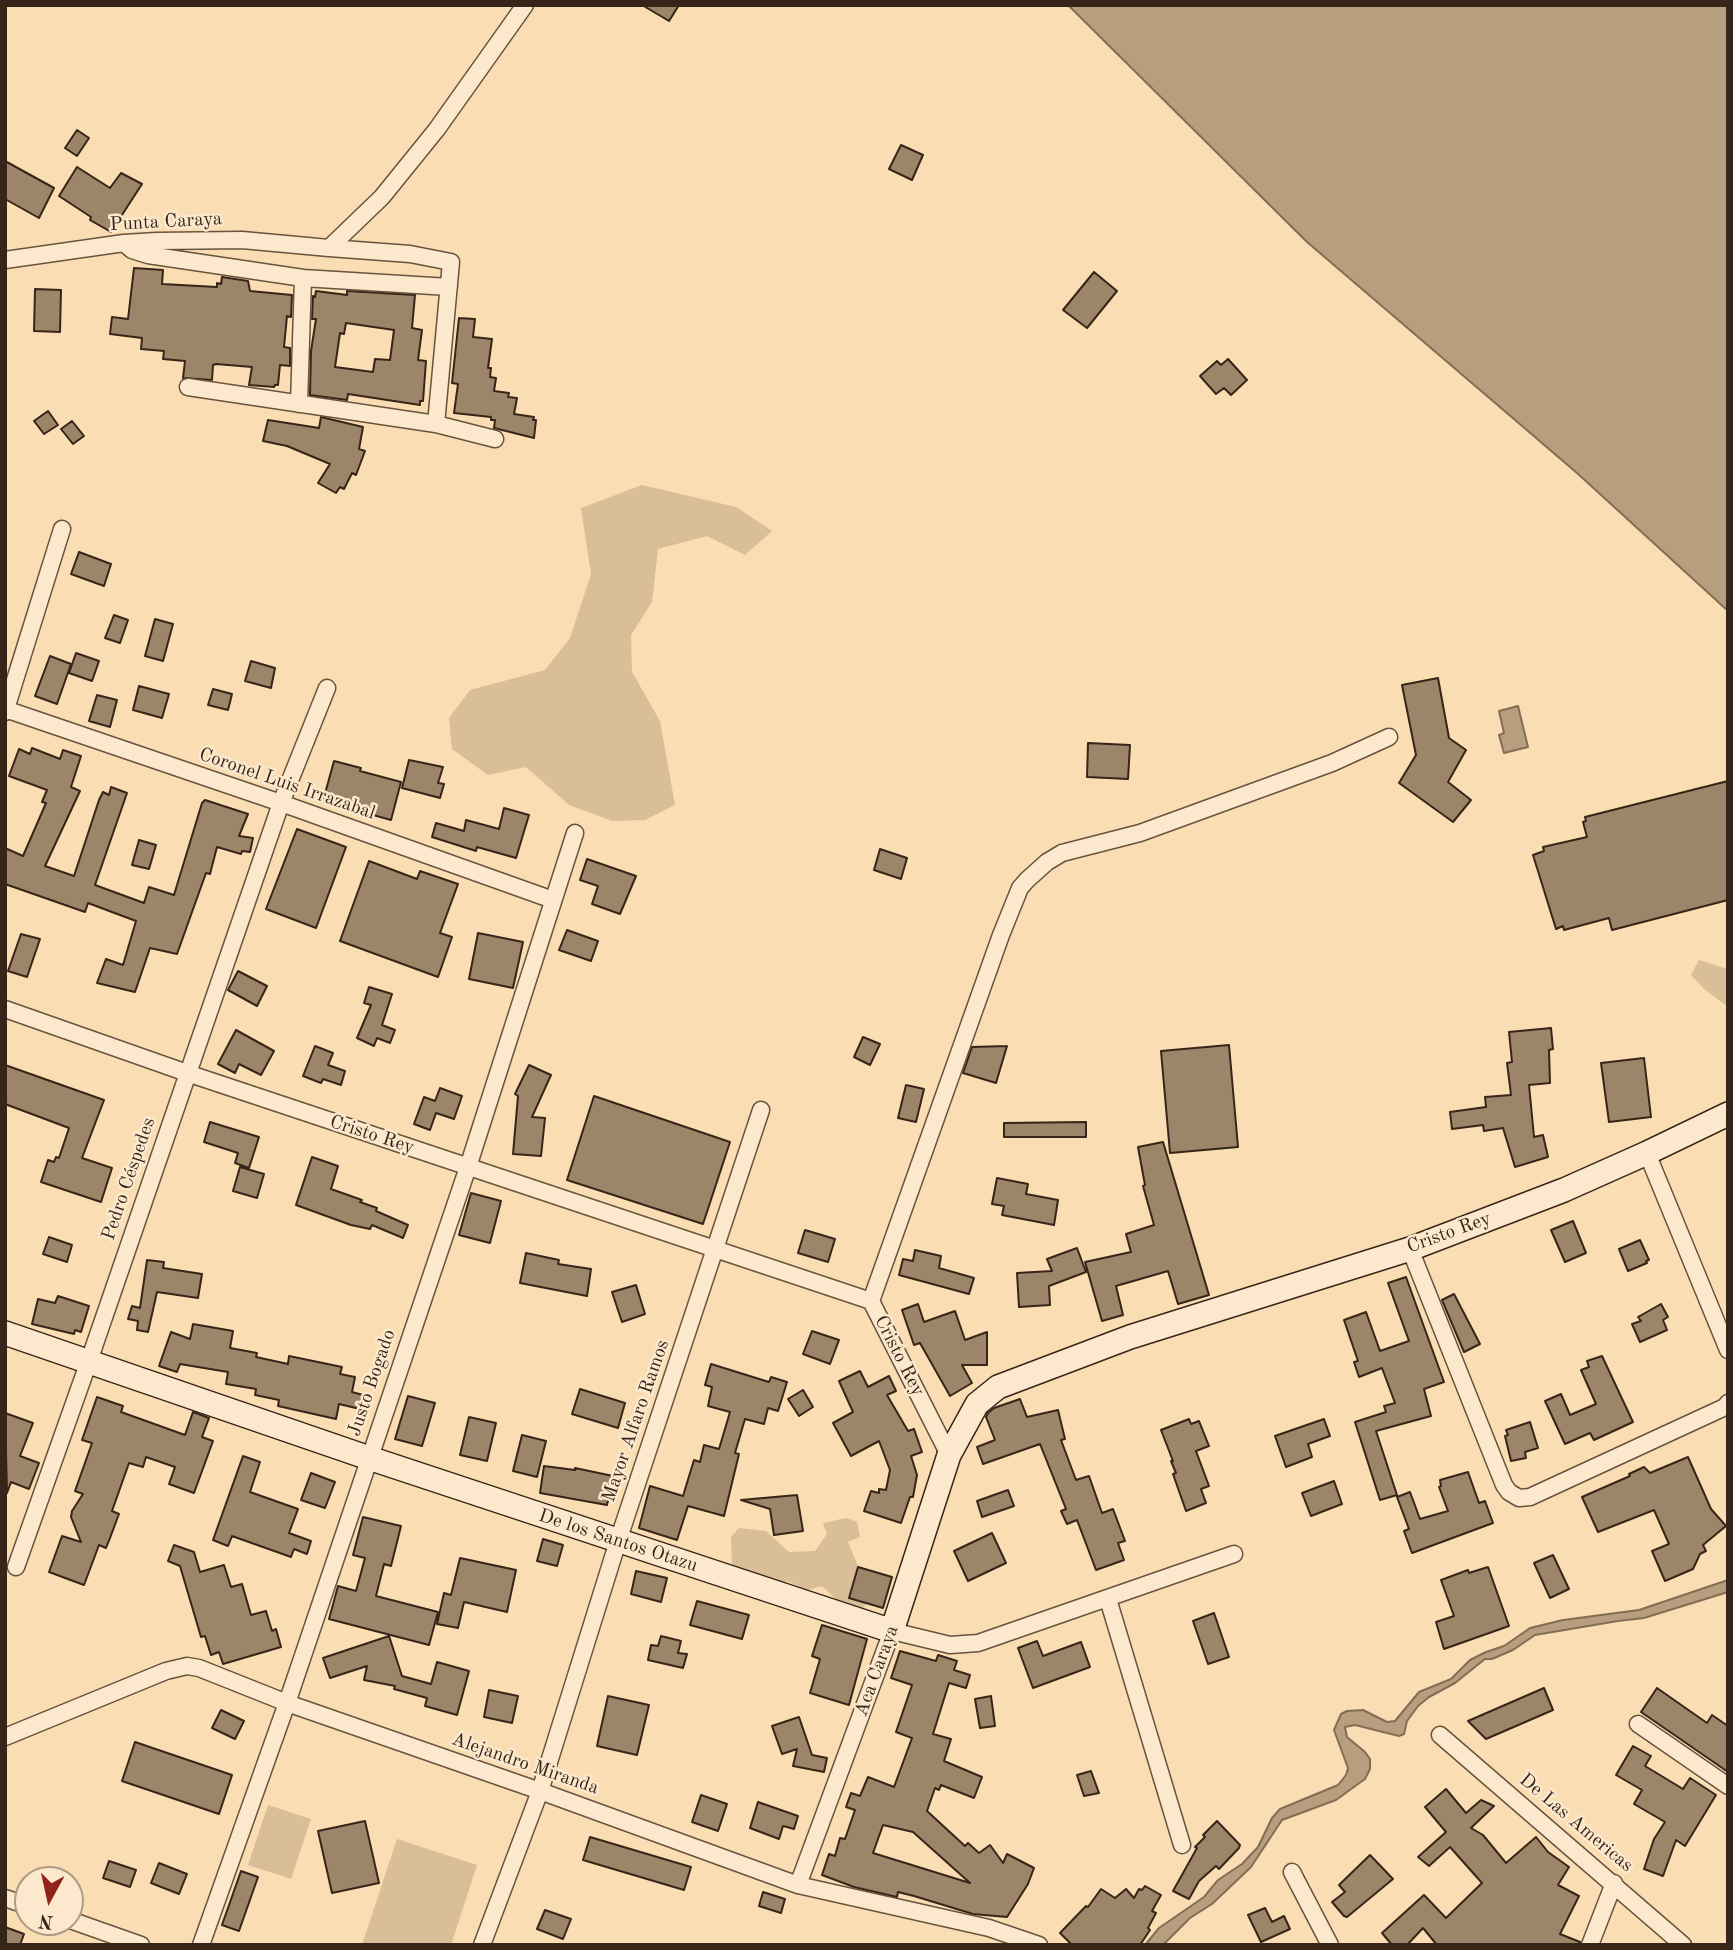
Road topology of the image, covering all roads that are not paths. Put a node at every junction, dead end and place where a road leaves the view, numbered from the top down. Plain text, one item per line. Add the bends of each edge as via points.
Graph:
1 (525, 5) edge
2 (124, 243) junction
3 (330, 248) junction
4 (5, 260) edge
5 (303, 278) junction
6 (449, 288) junction
7 (188, 387) dead end
8 (299, 404) junction
9 (436, 424) junction
10 (495, 439) dead end
11 (62, 529) dead end
12 (327, 688) dead end
13 (6, 710) edge
14 (1389, 737) dead end
15 (281, 803) junction
16 (575, 833) dead end
17 (553, 900) junction
18 (5, 1009) edge
19 (187, 1073) junction
20 (761, 1110) dead end
21 (1728, 1114) edge
22 (1647, 1153) junction
23 (468, 1167) junction
24 (717, 1248) junction
25 (1410, 1248) junction
26 (871, 1301) junction
27 (5, 1332) edge
28 (1728, 1350) edge
29 (89, 1361) junction
30 (1728, 1403) edge
31 (949, 1455) junction
32 (369, 1458) junction
33 (618, 1541) junction
34 (1234, 1554) dead end
35 (16, 1567) dead end
36 (1108, 1599) junction
37 (892, 1631) junction
38 (287, 1703) junction
39 (1638, 1724) dead end
40 (1440, 1735) dead end
41 (5, 1737) edge
42 (1728, 1786) edge
43 (540, 1791) junction
44 (1182, 1844) dead end
45 (1292, 1872) dead end
46 (1614, 1883) junction
47 (798, 1885) junction
48 (84, 1925) edge
49 (141, 1945) edge
50 (201, 1945) edge
51 (482, 1945) edge
52 (1039, 1945) edge
53 (1330, 1945) edge
54 (1590, 1945) edge
55 (1684, 1945) edge

1 - 3 street via 430,139 382,197
2 - 3 street, Punta Caraya via 242,240
2 - 4 street, Punta Caraya
2 - 5 street via 148,255
3 - 6 street, Punta Caraya via 451,262
5 - 6 street
5 - 8 street
6 - 9 street
7 - 8 street
8 - 9 street
9 - 10 street
11 - 13 street
12 - 15 street, Pedro Céspedes
13 - 15 street, Coronel Luis Irrazabal
14 - 26 street via 1332,763 1140,833 1062,853 1027,880 1001,935
15 - 17 street, Coronel Luis Irrazabal
15 - 19 street, Pedro Céspedes
16 - 17 street, Justo Bogado
17 - 23 street, Justo Bogado
18 - 19 street, Cristo Rey
19 - 23 street, Cristo Rey
19 - 29 street, Pedro Céspedes
20 - 24 street, Mayor Alfaro Ramos
21 - 22 street, Cristo Rey
22 - 25 street, Cristo Rey
22 - 28 street
23 - 24 street, Cristo Rey
23 - 32 street, Justo Bogado
24 - 26 street, Cristo Rey
24 - 33 street, Mayor Alfaro Ramos
25 - 30 street via 1504,1485 1519,1498 1530,1497
25 - 31 street, Cristo Rey via 1130,1337 998,1387 976,1404
26 - 31 street, Cristo Rey
27 - 29 street, De los Santos Otazu
29 - 32 street, De los Santos Otazu
29 - 35 street, Pedro Céspedes
31 - 37 street, Aca Caraya
32 - 33 street, De los Santos Otazu
32 - 38 street, Justo Bogado
33 - 37 street, De los Santos Otazu
33 - 43 street, Mayor Alfaro Ramos
34 - 36 street, De los Santos Otazu
36 - 37 street, De los Santos Otazu via 978,1643 950,1645
36 - 44 street
37 - 47 street, Aca Caraya
38 - 41 street, Alejandro Miranda via 187,1666
38 - 43 street, Alejandro Miranda
38 - 50 street, Justo Bogado
39 - 42 street
40 - 46 street, De Las Americas
43 - 47 street, Alejandro Miranda
43 - 51 street, Mayor Alfaro Ramos
45 - 53 street
46 - 54 street
46 - 55 street, De Las Americas
47 - 52 street, Alejandro Miranda via 989,1928
48 - 49 street

